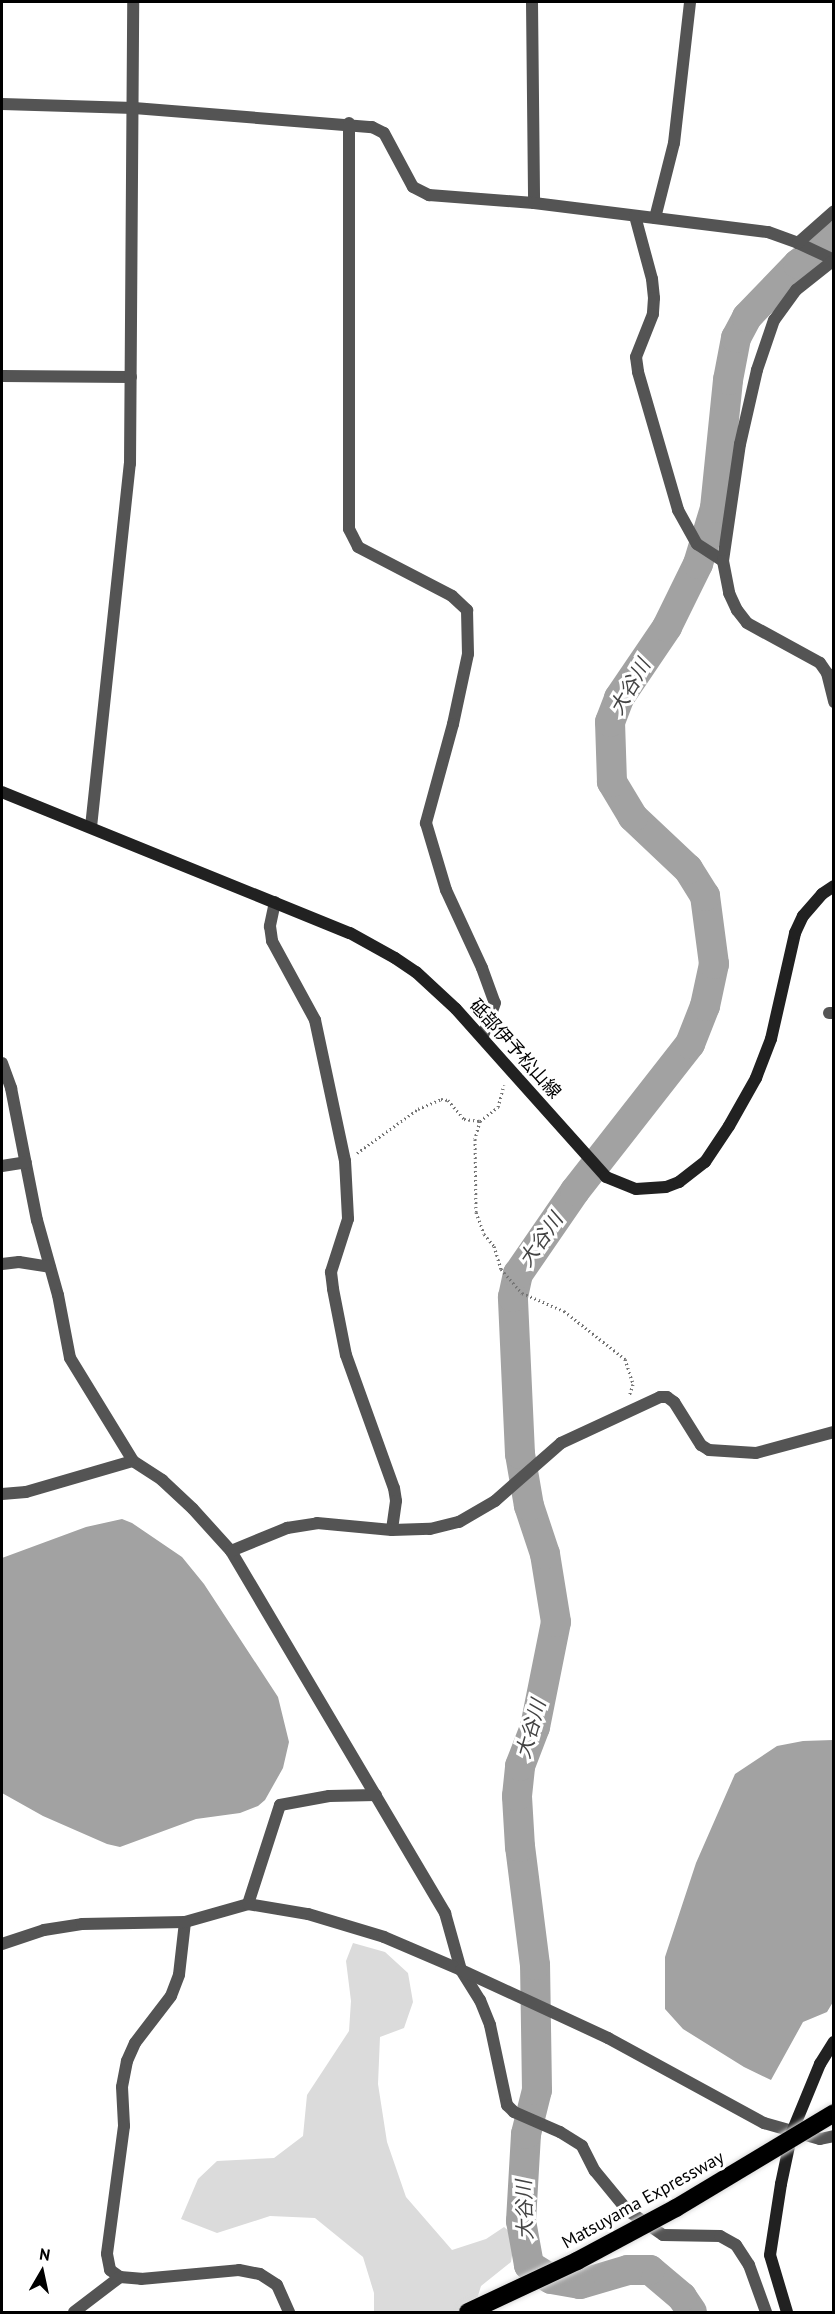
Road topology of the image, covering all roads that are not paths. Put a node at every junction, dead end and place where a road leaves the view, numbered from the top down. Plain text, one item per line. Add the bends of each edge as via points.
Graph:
1 (133, 2) edge
2 (532, 2) edge
3 (690, 2) edge
4 (2, 104) edge
5 (134, 108) junction
6 (349, 123) junction
7 (534, 202) junction
8 (834, 211) edge
9 (635, 216) junction
10 (655, 219) junction
11 (798, 243) junction
12 (833, 260) edge
13 (2, 376) edge
14 (131, 376) junction
15 (723, 561) junction
16 (831, 680) edge
17 (834, 702) edge
18 (2, 792) edge
19 (91, 827) junction
20 (834, 886) edge
21 (275, 902) junction
22 (483, 1038) junction
23 (2, 1063) edge
24 (26, 1162) junction
25 (2, 1166) edge
26 (2, 1264) edge
27 (50, 1267) junction
28 (834, 1432) edge
29 (133, 1461) junction
30 (2, 1494) edge
31 (392, 1530) junction
32 (231, 1551) junction
33 (376, 1795) junction
34 (248, 1904) junction
35 (185, 1922) junction
36 (2, 1944) edge
37 (461, 1970) junction
38 (834, 2042) edge
39 (834, 2113) edge
40 (792, 2132) junction
41 (834, 2136) edge
42 (120, 2277) junction
43 (74, 2313) edge
44 (289, 2313) edge
45 (468, 2313) edge
46 (766, 2313) edge
47 (787, 2313) edge

1 - 5 street
2 - 7 street
3 - 10 street via 674,143
4 - 5 street
5 - 6 street
5 - 14 street
6 - 7 street via 384,133 413,187 429,195
6 - 22 street via 349,530 358,547 452,596 466,610 468,654 426,823 446,890 495,1003
7 - 9 street
8 - 11 street
9 - 10 street
9 - 15 street via 654,298 653,314 636,357 638,372 678,510 697,544
10 - 11 street via 768,232
11 - 12 street
12 - 15 street via 796,290 774,320 756,370 740,444
13 - 14 street
14 - 19 street via 130,464
15 - 16 street via 729,593 747,623 812,656
16 - 17 street
18 - 19 main road, 砥部伊予松山線
19 - 21 main road, 砥部伊予松山線
20 - 22 main road, 砥部伊予松山線 via 810,905 795,933 781,1005 756,1078 705,1162 679,1182 636,1189 606,1177
21 - 22 main road, 砥部伊予松山線 via 350,933 395,958 425,980
21 - 31 street via 270,926 272,941 315,1020 345,1161 348,1219 331,1272 333,1289 346,1356 394,1488
23 - 24 street via 12,1088
24 - 25 street
24 - 27 street
26 - 27 street via 19,1262
27 - 29 street via 70,1358
28 - 31 street via 756,1453 719,1452 701,1445 674,1402 667,1397 653,1399 561,1443 479,1513 430,1529
29 - 30 street via 26,1492
29 - 32 street via 162,1480 194,1509
31 - 32 street via 317,1523 288,1528
32 - 33 street
33 - 34 street via 329,1796 280,1805
33 - 37 street via 445,1913
34 - 35 street
34 - 37 street via 309,1914 384,1937
35 - 36 street via 82,1924 44,1930
35 - 42 street via 179,1975 171,1996 135,2043 122,2087 124,2126 106,2254 110,2270
37 - 40 street via 608,2038 764,2123
37 - 46 street via 490,2025 507,2105 582,2146 595,2171 627,2210 663,2235 720,2236 736,2245 749,2265
38 - 40 main road via 820,2064
39 - 45 highway, Matsuyama Expressway, bridge via 676,2208
40 - 41 street via 820,2139
40 - 47 main road via 770,2255
42 - 43 street
42 - 44 street via 141,2279 239,2270 260,2274 277,2285

